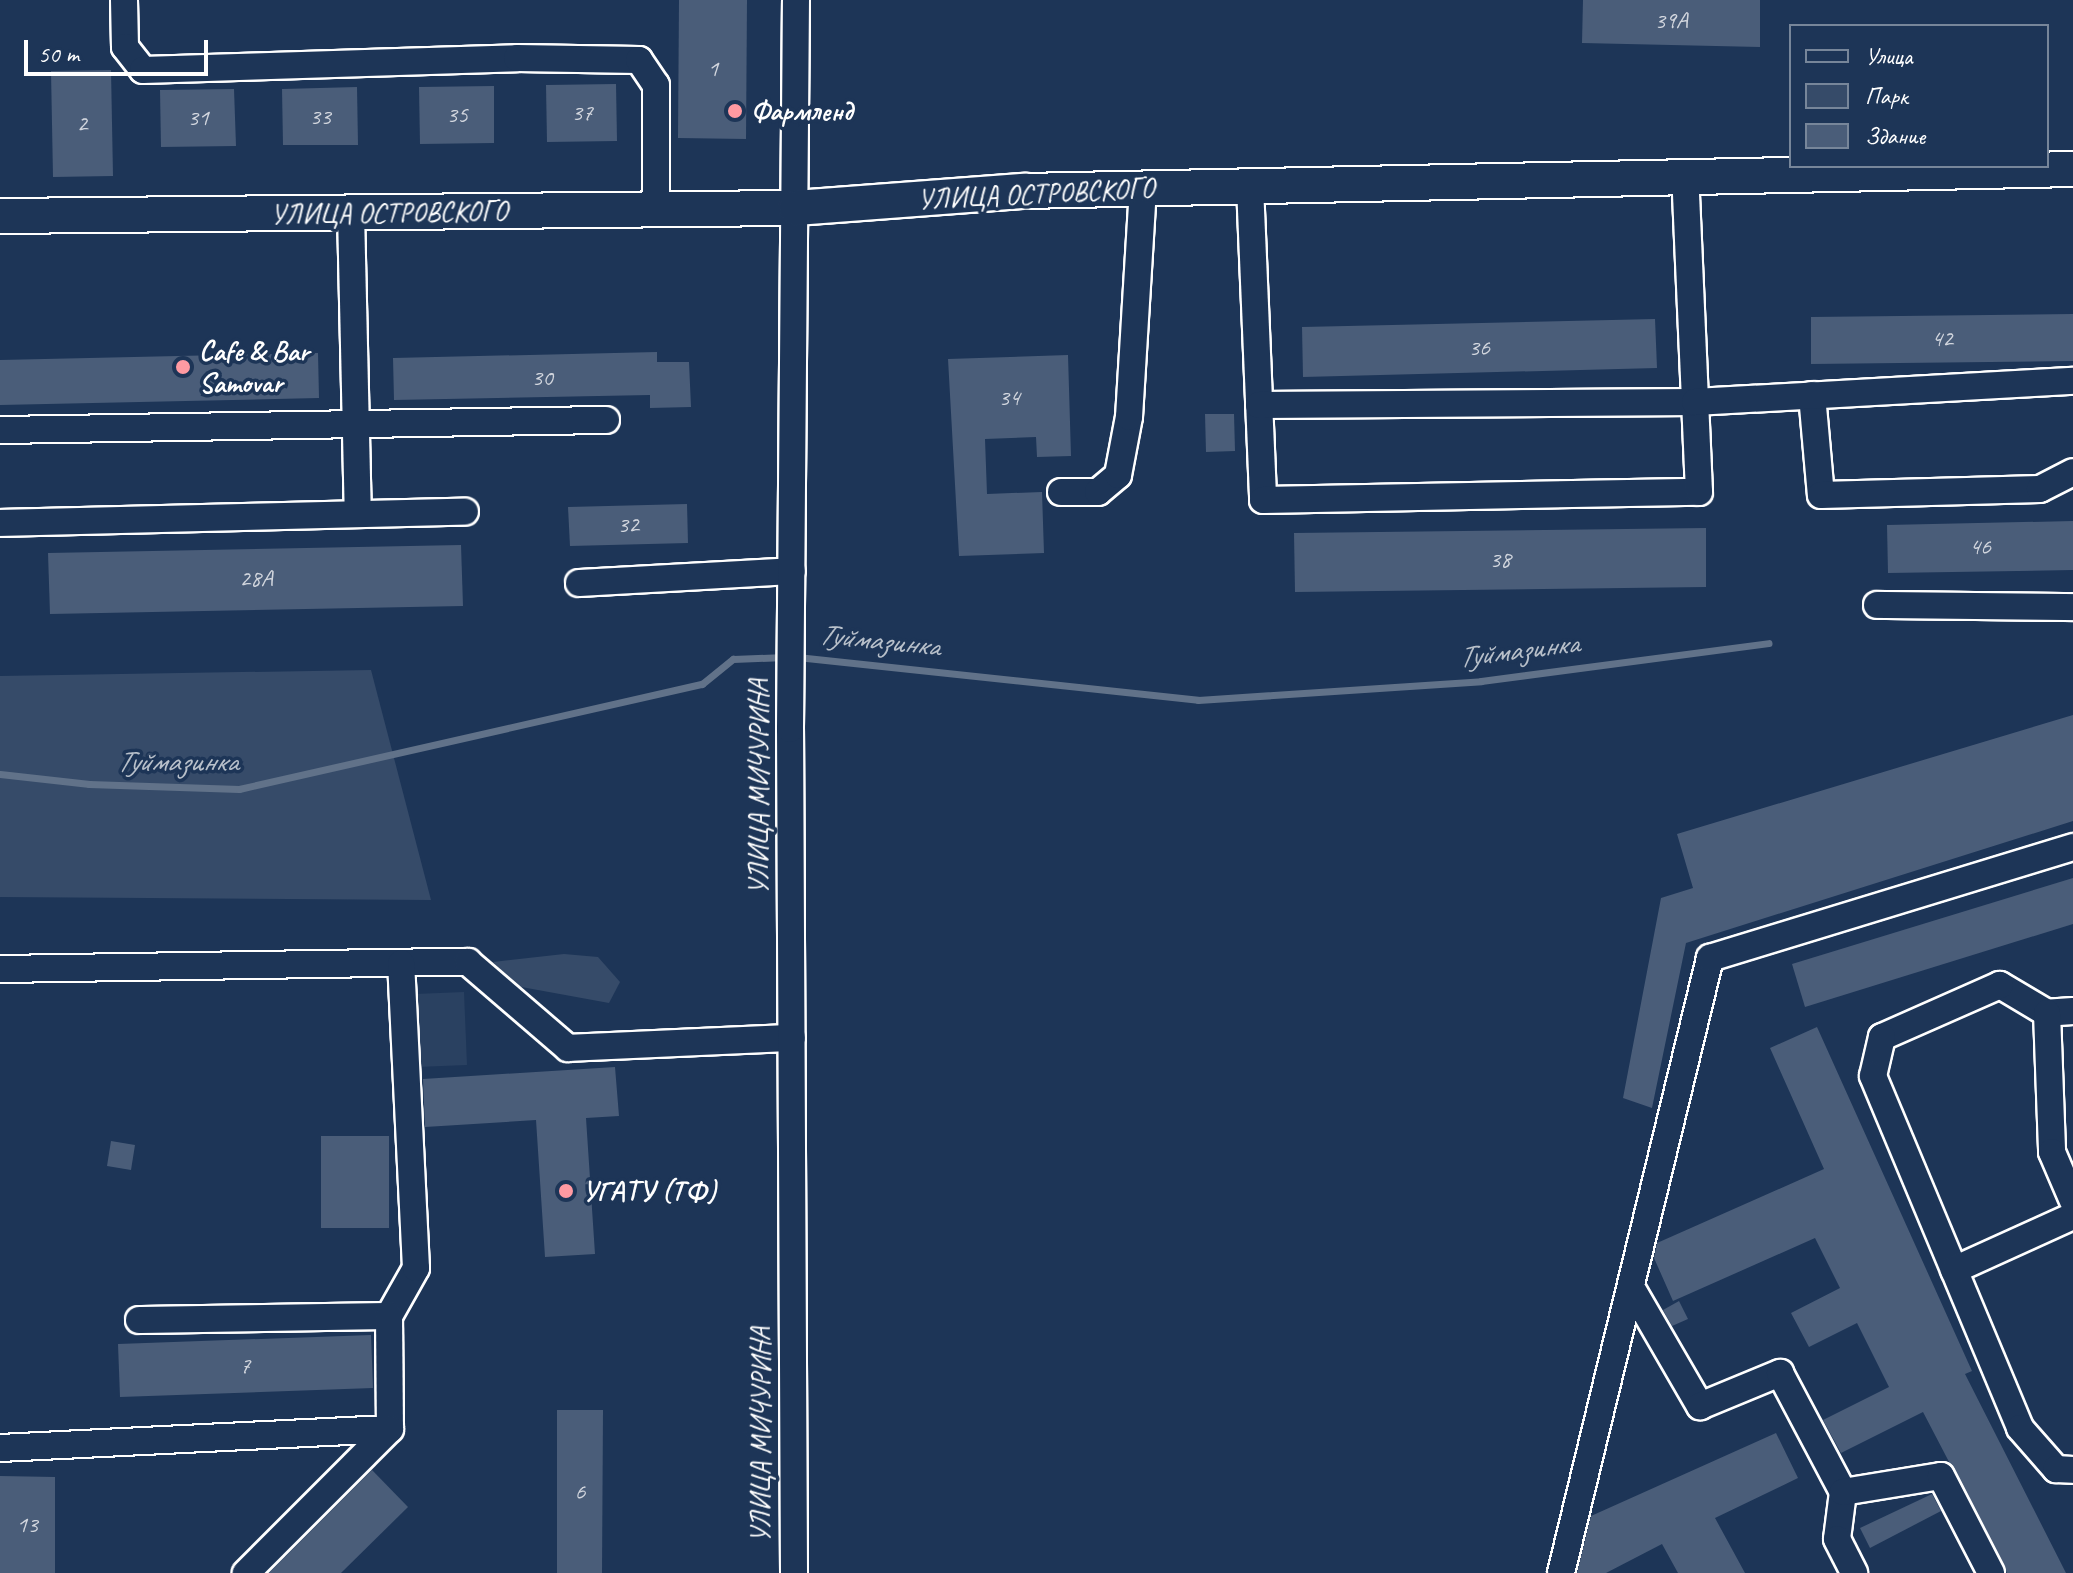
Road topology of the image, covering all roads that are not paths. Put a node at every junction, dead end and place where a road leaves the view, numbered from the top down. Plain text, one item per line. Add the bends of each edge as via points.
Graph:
1 (124, 0) edge
2 (796, 0) edge
3 (2073, 169) edge
4 (1685, 177) junction
5 (1250, 186) junction
6 (1143, 188) junction
7 (796, 208) junction
8 (656, 210) junction
9 (351, 213) junction
10 (0, 216) edge
11 (2073, 381) edge
12 (1812, 395) junction
13 (1695, 402) junction
14 (1259, 405) junction
15 (606, 420) dead end
16 (356, 424) junction
17 (0, 430) edge
18 (2073, 472) edge
19 (1061, 492) dead end
20 (465, 512) dead end
21 (358, 514) junction
22 (0, 523) edge
23 (792, 571) junction
24 (579, 583) dead end
25 (1877, 605) dead end
26 (2073, 607) edge
27 (2073, 847) edge
28 (401, 963) junction
29 (0, 969) edge
30 (2060, 1012) edge
31 (792, 1038) junction
32 (2073, 1201) edge
33 (2073, 1216) edge
34 (1954, 1270) junction
35 (1631, 1287) junction
36 (389, 1316) junction
37 (139, 1320) dead end
38 (390, 1429) junction
39 (0, 1448) edge
40 (2073, 1470) edge
41 (1843, 1492) junction
42 (246, 1573) edge
43 (794, 1573) edge
44 (1561, 1573) edge
45 (1854, 1573) edge
46 (1991, 1573) edge

1 - 8 street via 125,47 143,70 517,58 639,60 656,85
2 - 7 street, УЛИЦА МИЧУРИНА
3 - 4 main road, УЛИЦА ОСТРОВСКОГО
4 - 5 main road, УЛИЦА ОСТРОВСКОГО
4 - 13 street
5 - 6 main road, УЛИЦА ОСТРОВСКОГО
5 - 14 street
6 - 7 main road, УЛИЦА ОСТРОВСКОГО
6 - 19 street via 1129,417 1118,475 1098,492
7 - 8 main road, УЛИЦА ОСТРОВСКОГО
7 - 23 street, УЛИЦА МИЧУРИНА
8 - 9 main road, УЛИЦА ОСТРОВСКОГО
9 - 10 main road, УЛИЦА ОСТРОВСКОГО
9 - 16 street
11 - 12 street
12 - 13 street
12 - 18 street via 1821,495 2040,489
13 - 14 street
13 - 14 street via 1699,492 1263,500
15 - 16 street
16 - 17 street
16 - 21 street
20 - 21 street
21 - 22 street
23 - 24 street
23 - 31 street, УЛИЦА МИЧУРИНА
25 - 26 street
27 - 35 street via 1710,958
28 - 29 street
28 - 31 street via 468,962 568,1048
28 - 36 street via 416,1268
30 - 32 street via 2052,1152
30 - 34 street via 2000,985 1882,1037 1873,1076
31 - 43 street, УЛИЦА МИЧУРИНА
33 - 34 street
34 - 40 street via 2020,1428 2056,1469
35 - 41 street via 1700,1406 1780,1373
35 - 44 street
36 - 37 street
36 - 38 street
38 - 39 street
38 - 42 street
41 - 45 street via 1837,1539
41 - 46 street via 1941,1476

